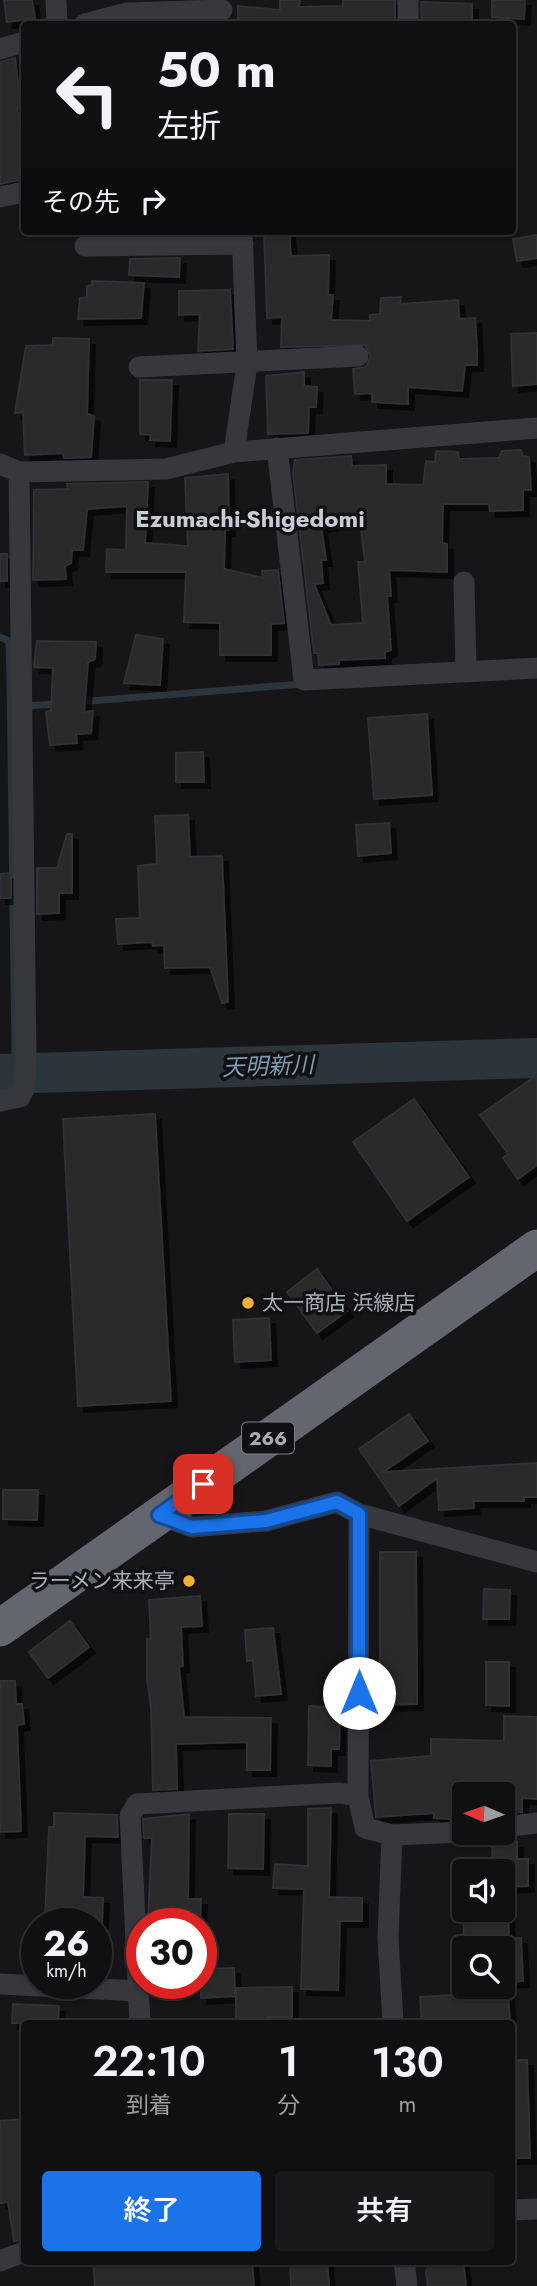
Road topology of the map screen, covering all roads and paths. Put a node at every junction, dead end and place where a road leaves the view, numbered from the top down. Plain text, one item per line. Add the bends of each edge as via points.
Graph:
1 (56, 0) edge
2 (408, 0) edge
3 (223, 12) edge
4 (57, 21) edge
5 (96, 21) edge
6 (408, 21) edge
7 (21, 43) edge
8 (0, 48) edge
9 (21, 193) edge
10 (0, 197) edge
11 (243, 237) edge
12 (85, 246) dead end
13 (358, 356) dead end
14 (247, 363) junction
15 (139, 368) dead end
16 (537, 428) edge
17 (277, 448) junction
18 (234, 452) junction
19 (9, 468) edge
20 (464, 582) dead end
21 (537, 668) edge
22 (466, 671) junction
23 (0, 1101) edge
24 (537, 1248) edge
25 (359, 1514) junction
26 (159, 1515) junction
27 (537, 1562) edge
28 (0, 1628) edge
29 (358, 1796) junction
30 (537, 1823) edge
31 (515, 1826) edge
32 (452, 1832) edge
33 (392, 1835) junction
34 (135, 1908) edge
35 (0, 1984) edge
36 (126, 1990) edge
37 (139, 1999) edge
38 (140, 2020) edge
39 (393, 2020) edge
40 (537, 2209) edge
41 (515, 2210) edge
42 (21, 2253) edge
43 (0, 2261) edge
44 (404, 2265) edge
45 (407, 2286) edge

1 - 4 street
2 - 6 street
3 - 5 street via 127,13
7 - 8 street
9 - 10 street
11 - 12 street
11 - 14 street
13 - 14 street
14 - 15 street
14 - 18 street
16 - 17 street
17 - 18 street
17 - 22 street via 304,680
18 - 19 street via 166,469
19 - 23 street via 26,1062 20,1097
20 - 22 street
21 - 22 street
24 - 26 highway, 266
25 - 26 street via 337,1502 266,1521 192,1527
25 - 27 street
25 - 29 street
26 - 28 highway, 266
29 - 33 street via 365,1828
29 - 34 street via 339,1793 137,1804 131,1816
30 - 31 street
32 - 33 street
33 - 39 street via 388,1938
35 - 36 street
37 - 38 street
40 - 41 street
42 - 43 street
44 - 45 street

